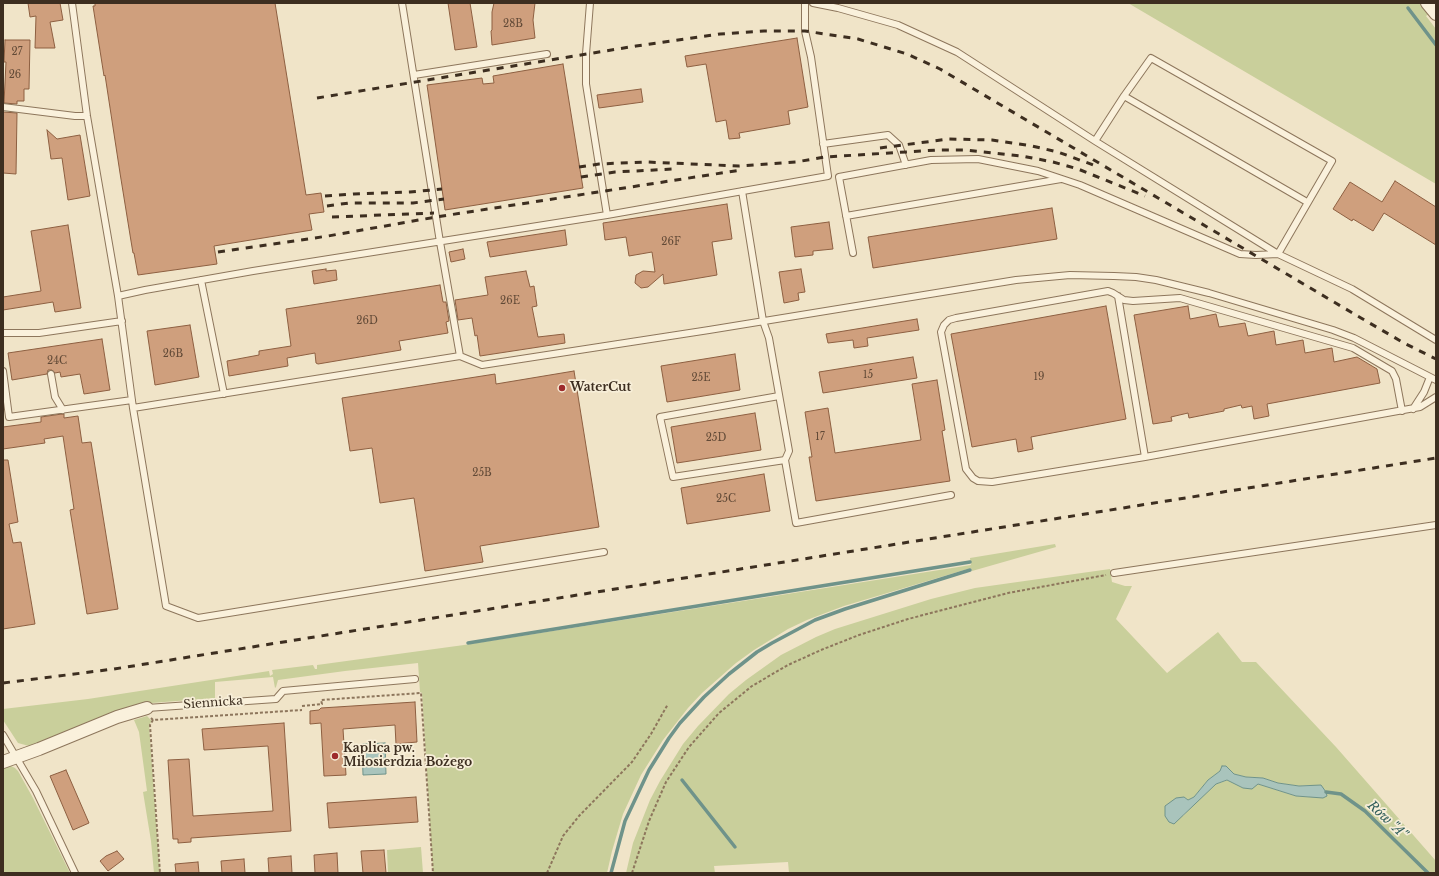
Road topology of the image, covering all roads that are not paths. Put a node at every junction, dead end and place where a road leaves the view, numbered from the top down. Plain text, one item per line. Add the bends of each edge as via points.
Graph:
1 (72, 3) edge
2 (402, 3) edge
3 (590, 3) edge
4 (805, 3) edge
5 (813, 3) edge
6 (1427, 3) edge
7 (1436, 14) edge
8 (547, 54) dead end
9 (414, 75) junction
10 (1124, 96) junction
11 (3, 107) edge
12 (87, 116) junction
13 (1095, 141) junction
14 (823, 144) junction
15 (906, 165) junction
16 (1063, 179) junction
17 (742, 191) junction
18 (1307, 202) junction
19 (608, 215) junction
20 (846, 216) junction
21 (440, 242) junction
22 (853, 253) dead end
23 (1278, 254) junction
24 (201, 280) junction
25 (118, 296) junction
26 (1118, 296) junction
27 (122, 321) junction
28 (763, 321) junction
29 (3, 333) edge
30 (1436, 340) edge
31 (460, 356) junction
32 (3, 371) edge
33 (51, 374) dead end
34 (1433, 378) edge
35 (224, 394) junction
36 (779, 396) junction
37 (1436, 397) edge
38 (132, 400) junction
39 (133, 408) junction
40 (1413, 409) junction
41 (63, 410) junction
42 (1402, 411) junction
43 (1145, 457) junction
44 (785, 460) junction
45 (951, 495) dead end
46 (1436, 525) edge
47 (604, 552) dead end
48 (1114, 573) road end
49 (415, 680) dead end
50 (147, 712) joint
51 (3, 735) edge
52 (17, 758) junction
53 (3, 762) edge
54 (75, 873) edge

1 - 12 lane
2 - 9 lane
3 - 19 lane via 586,84
4 - 14 lane via 805,31
5 - 13 lane via 898,25 957,52
6 - 7 street
8 - 9 lane
9 - 21 lane
10 - 13 lane
10 - 18 lane
10 - 18 lane via 1151,58 1332,161
11 - 12 lane
12 - 25 lane
13 - 23 lane
14 - 15 lane via 888,135 899,146
14 - 17 lane via 828,176
15 - 16 lane via 931,160 978,159 1038,171
15 - 20 lane via 839,177
16 - 20 lane
16 - 23 lane via 1080,184 1240,254
17 - 19 lane
17 - 28 lane
18 - 23 lane
19 - 21 lane
20 - 22 lane
21 - 24 lane
21 - 31 lane
23 - 30 lane via 1352,289
24 - 25 lane
24 - 35 lane
25 - 27 lane
26 - 42 lane via 1133,301 1180,298 1353,348 1392,371
26 - 43 lane
26 - 43 lane via 1108,291 956,318 949,320 941,332 966,469 973,478 992,482
27 - 29 lane via 38,333
27 - 38 lane
28 - 31 lane via 482,365
28 - 34 lane via 1016,280 1070,275 1121,276 1156,280 1209,293 1333,330
28 - 36 lane via 769,338
31 - 35 lane
32 - 41 lane via 9,417
33 - 41 lane via 55,397
34 - 40 lane
35 - 39 lane
36 - 44 lane via 789,452
36 - 44 lane via 660,417 673,477
37 - 40 lane
38 - 39 lane
38 - 41 lane
39 - 47 lane via 166,606 198,618
40 - 42 lane
42 - 43 lane
44 - 45 lane via 796,523
46 - 48 lane
49 - 50 lane, Siennicka via 283,691 276,699
50 - 52 street, Siennicka via 117,717
51 - 52 lane
52 - 53 street, Siennicka
52 - 54 lane via 36,791

